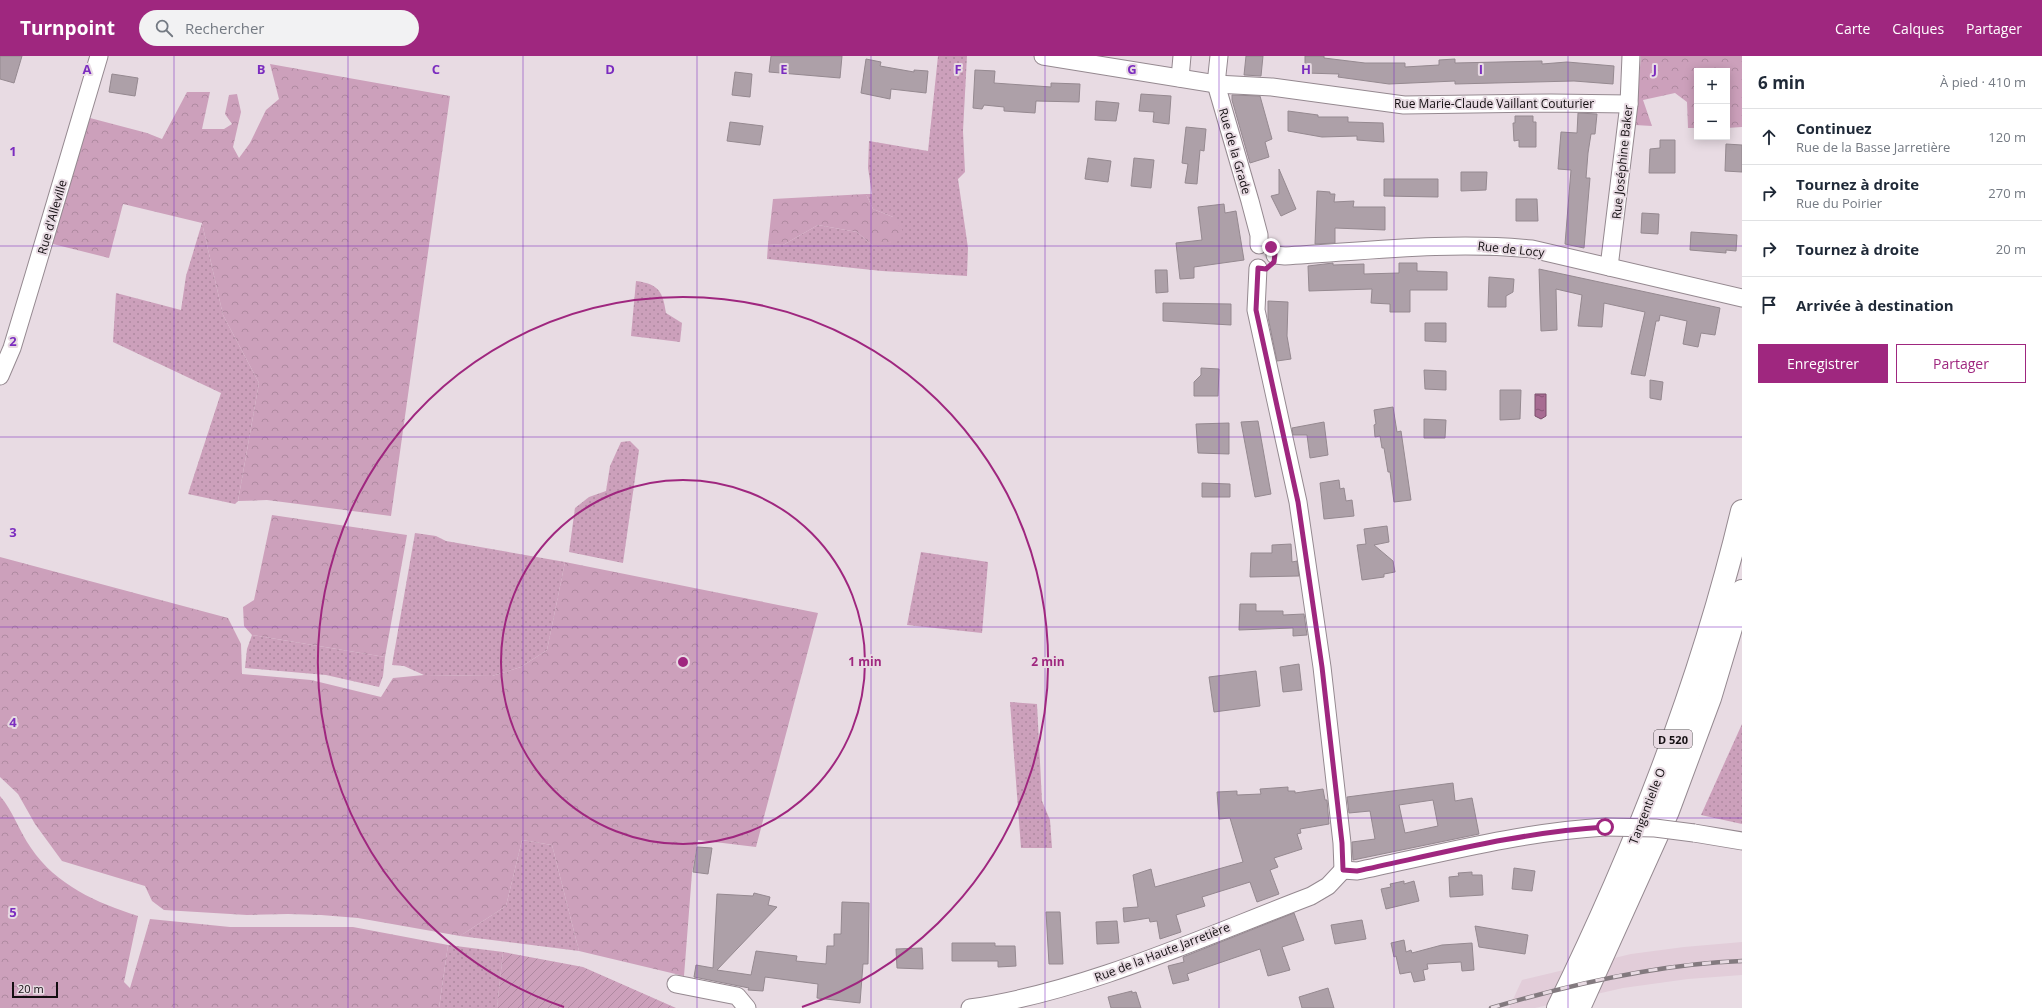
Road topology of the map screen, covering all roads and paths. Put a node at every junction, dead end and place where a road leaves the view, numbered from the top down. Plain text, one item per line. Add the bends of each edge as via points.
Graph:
1 (99, 56) edge
2 (1043, 56) edge
3 (1182, 56) edge
4 (1219, 56) edge
5 (1631, 56) edge
6 (1180, 78) junction
7 (1216, 84) junction
8 (1628, 104) junction
9 (1259, 245) junction
10 (1275, 254) junction
11 (1609, 267) junction
12 (1258, 268) junction
13 (1740, 298) edge
14 (0, 376) edge
15 (1742, 511) edge
16 (1742, 591) edge
17 (1742, 841) edge
18 (1343, 870) junction
19 (676, 984) dead end
20 (747, 1008) edge
21 (970, 1008) edge
22 (1558, 1008) edge
23 (1579, 1008) edge

1 - 14 street, Rue d'Alleville via 12,348
2 - 6 street
3 - 6 street
4 - 7 street, Rue de la Grade
5 - 8 street, Rue Joséphine Baker
6 - 7 street
7 - 8 street, Rue Marie-Claude Vaillant Couturier via 1272,87 1404,105
7 - 9 street, Rue de la Grade via 1250,201 1259,235
8 - 11 street, Rue Joséphine Baker
9 - 10 street via 1271,247
9 - 12 street via 1251,256
10 - 11 street, Rue de Locy via 1285,256 1481,246 1532,250
10 - 12 street via 1272,265 1266,269
11 - 13 street, Rue de Locy
12 - 18 street via 1256,310 1298,502 1322,667
15 - 22 main road, Tangentielle O / D 520 via 1728,569 1690,696 1620,876
16 - 23 main road, Tangentielle O / D 520 via 1710,698 1668,811
17 - 18 street, bridge via 1655,828 1572,829 1357,871
18 - 21 street, Rue de la Haute Jarretière via 1328,886 1311,896 1170,950 1088,980
19 - 20 street via 737,996

